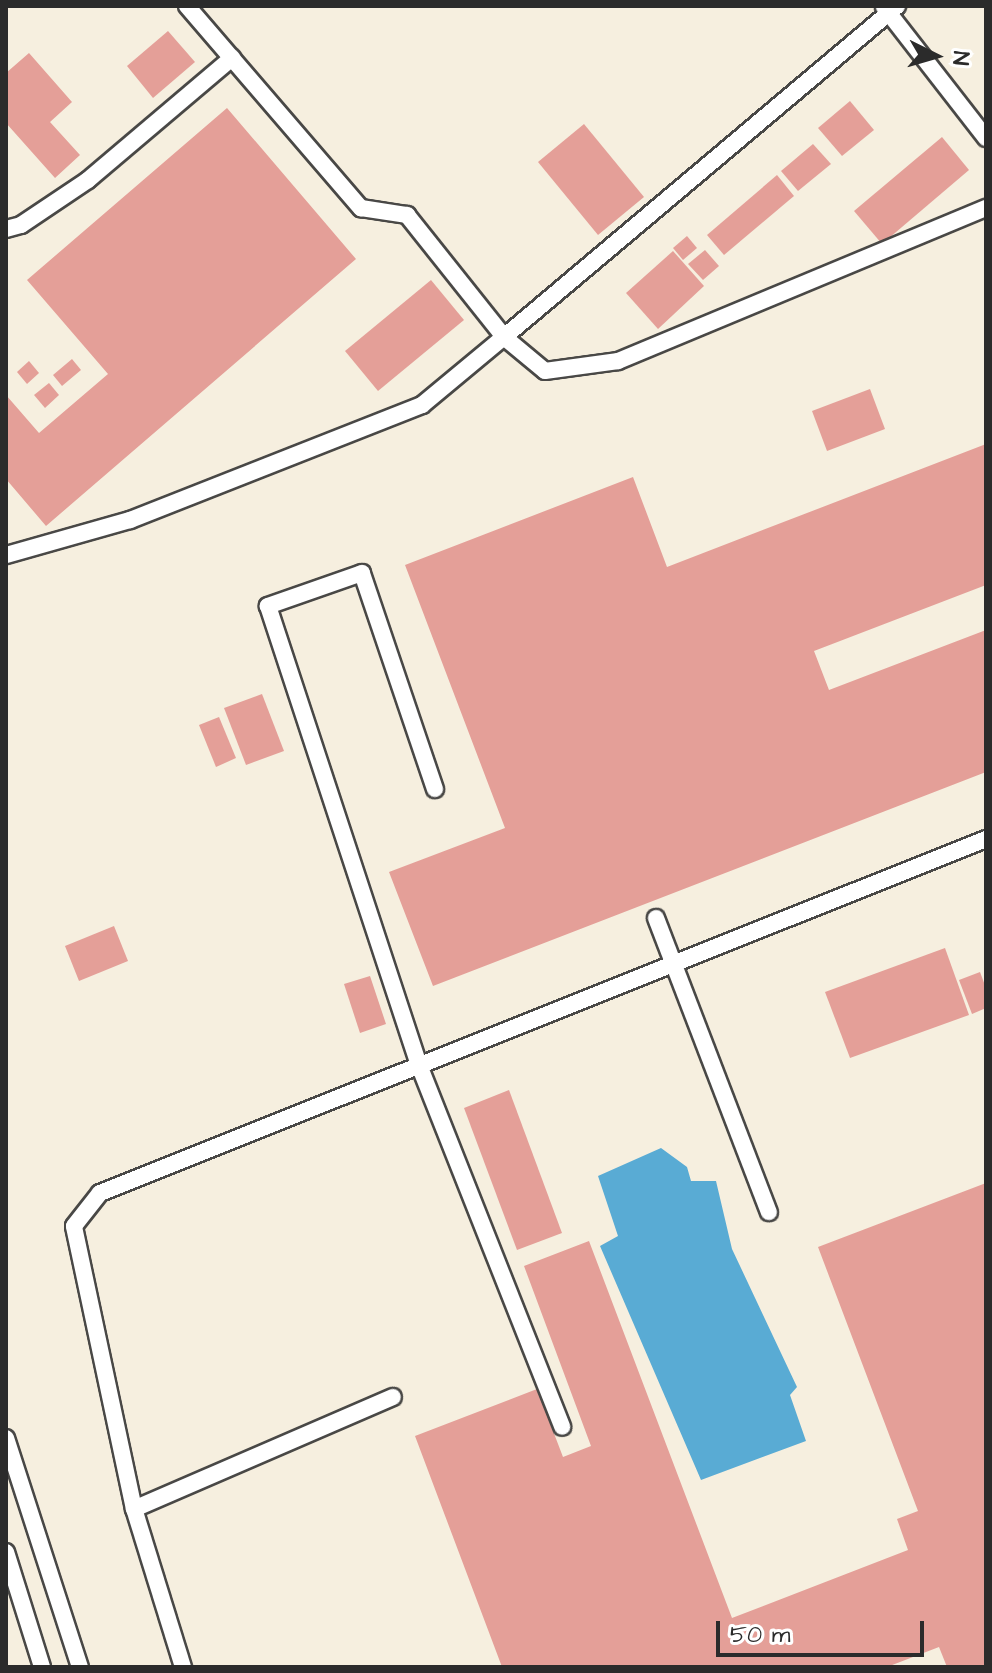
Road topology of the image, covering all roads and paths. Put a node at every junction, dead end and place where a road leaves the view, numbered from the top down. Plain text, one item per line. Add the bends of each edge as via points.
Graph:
1 (187, 6) edge
2 (890, 8) edge
3 (232, 58) junction
4 (986, 138) edge
5 (986, 208) edge
6 (6, 229) edge
7 (504, 337) junction
8 (6, 555) edge
9 (435, 789) dead end
10 (986, 839) edge
11 (656, 918) dead end
12 (671, 963) junction
13 (419, 1065) junction
14 (769, 1212) dead end
15 (393, 1397) dead end
16 (562, 1427) dead end
17 (6, 1438) edge
18 (134, 1509) junction
19 (6, 1552) edge
20 (42, 1667) edge
21 (80, 1667) edge
22 (183, 1667) edge

1 - 3 lane
2 - 4 lane
2 - 7 lane
3 - 6 lane via 88,180 21,225
3 - 7 lane via 361,208 407,215
5 - 7 lane via 618,361 545,371
7 - 8 lane via 422,405 130,520
9 - 13 lane via 362,573 268,606
10 - 12 lane
11 - 12 lane
12 - 13 lane
12 - 14 lane
13 - 16 lane
13 - 18 lane via 100,1193 74,1226
15 - 18 lane
17 - 21 lane
18 - 22 lane
19 - 20 lane

